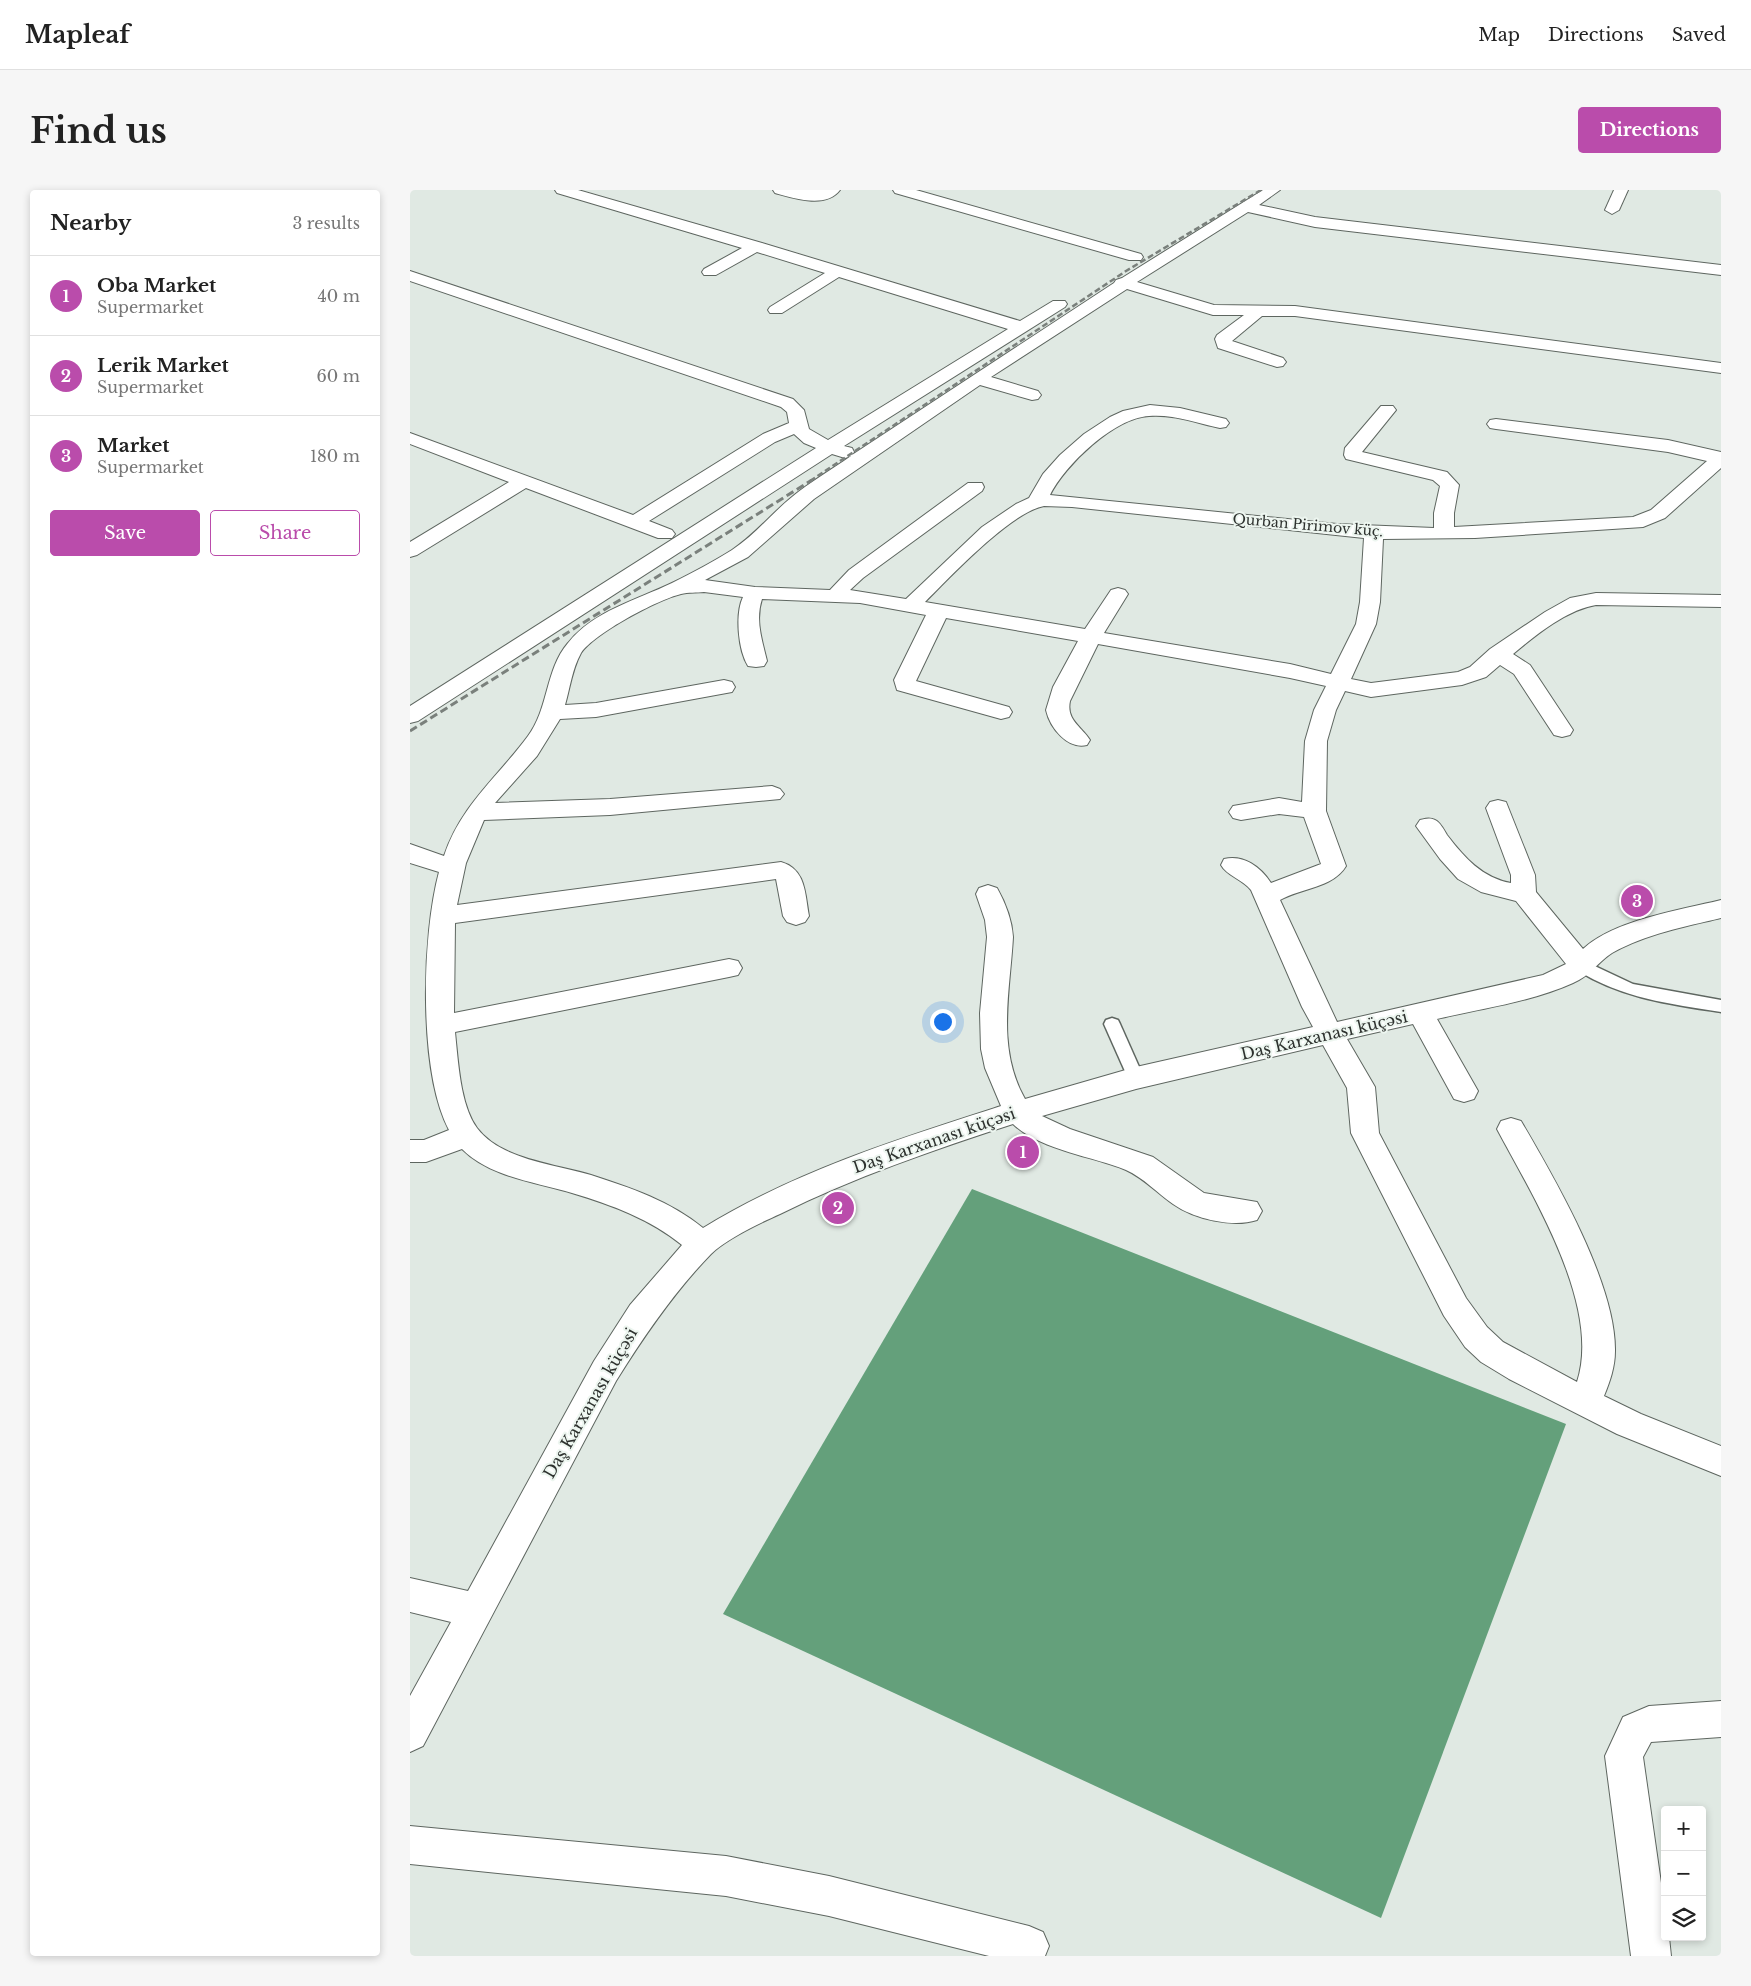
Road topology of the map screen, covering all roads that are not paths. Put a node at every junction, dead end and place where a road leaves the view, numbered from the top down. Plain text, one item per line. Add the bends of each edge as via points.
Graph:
1 (562, 190) edge
2 (780, 190) edge
3 (833, 190) edge
4 (900, 190) edge
5 (1272, 190) edge
6 (1621, 190) edge
7 (1246, 198) edge
8 (1612, 210) dead end
9 (757, 246) junction
10 (1136, 257) junction
11 (1721, 270) edge
12 (838, 271) junction
13 (710, 272) dead end
14 (410, 276) edge
15 (1122, 283) junction
16 (776, 310) dead end
17 (1254, 310) junction
18 (1020, 328) junction
19 (1277, 362) dead end
20 (1721, 368) edge
21 (978, 379) junction
22 (1032, 394) dead end
23 (1387, 410) dead end
24 (1220, 423) dead end
25 (1496, 424) dead end
26 (798, 426) junction
27 (410, 438) edge
28 (830, 447) junction
29 (861, 457) junction
30 (1721, 459) edge
31 (524, 481) junction
32 (974, 487) dead end
33 (1037, 502) junction
34 (635, 522) junction
35 (1374, 532) junction
36 (1444, 532) junction
37 (665, 534) dead end
38 (410, 551) edge
39 (679, 588) junction
40 (755, 593) junction
41 (1118, 594) dead end
42 (836, 595) junction
43 (1721, 601) edge
44 (911, 605) junction
45 (939, 610) junction
46 (1092, 636) junction
47 (1498, 654) junction
48 (756, 661) dead end
49 (1338, 682) junction
50 (724, 687) dead end
51 (1001, 712) dead end
52 (552, 713) junction
53 (410, 716) edge
54 (1562, 730) dead end
55 (1079, 740) dead end
56 (772, 794) dead end
57 (1498, 808) dead end
58 (1314, 811) junction
59 (477, 812) junction
60 (1240, 812) dead end
61 (1428, 826) dead end
62 (410, 852) edge
63 (1233, 865) dead end
64 (452, 867) junction
65 (988, 894) dead end
66 (1524, 894) junction
67 (1266, 897) junction
68 (1721, 909) edge
69 (443, 916) junction
70 (796, 916) dead end
71 (1582, 966) junction
72 (730, 968) dead end
73 (1721, 1006) edge
74 (1420, 1014) junction
75 (1112, 1024) dead end
76 (442, 1025) junction
77 (1331, 1034) junction
78 (1136, 1078) junction
79 (1464, 1091) dead end
80 (1016, 1112) junction
81 (1511, 1129) dead end
82 (466, 1135) junction
83 (410, 1151) edge
84 (1247, 1211) dead end
85 (702, 1244) junction
86 (1586, 1402) junction
87 (1721, 1461) edge
88 (410, 1595) edge
89 (475, 1610) junction
90 (1721, 1719) edge
91 (410, 1733) edge
92 (410, 1845) edge
93 (1030, 1946) dead end
94 (1651, 1956) edge

1 - 9 street
2 - 3 street via 813,197
4 - 10 street
5 - 7 street
6 - 8 street
7 - 10 street
7 - 11 street via 1314,222
7 - 15 street
9 - 12 street
9 - 13 street
10 - 18 street
12 - 16 street
12 - 18 street
14 - 26 street via 787,403 799,415
15 - 17 street via 1199,308 1226,312
15 - 21 street
17 - 19 street via 1254,316 1223,339 1224,344
17 - 20 street via 1295,311
18 - 28 street
21 - 22 street
21 - 29 street
23 - 36 street via 1352,452 1353,455 1440,476 1447,481 1450,485
24 - 33 street via 1155,411 1129,415 1099,432 1066,460 1050,478
25 - 30 street via 1668,446
26 - 28 street via 804,434
26 - 34 street via 768,438
27 - 31 street
28 - 29 street
28 - 53 street
29 - 39 street via 801,499 743,552
30 - 36 street, Qurban Pirimov küç. via 1658,514 1636,523
31 - 34 street
31 - 38 street
32 - 42 street via 856,574
33 - 35 street, Qurban Pirimov küç. via 1129,507
33 - 44 street, Qurban Pirimov küç. via 1022,508 984,536
34 - 37 street
35 - 36 street, Qurban Pirimov küç.
35 - 49 street via 1366,624
39 - 40 street via 711,586
39 - 52 street via 605,624 578,643 569,655
40 - 42 street
40 - 48 street via 748,605 747,616
41 - 46 street
42 - 44 street
43 - 47 street via 1596,599 1577,602
44 - 45 street
45 - 46 street
45 - 51 street via 905,685
46 - 49 street
46 - 55 street via 1058,700 1057,708 1059,717
47 - 49 street via 1478,672 1442,682 1372,690
47 - 54 street via 1522,670
49 - 58 street via 1316,741
50 - 52 street via 596,710
52 - 59 street via 526,755
56 - 59 street via 610,807
57 - 66 street via 1523,875
58 - 60 street via 1279,806
58 - 67 street via 1334,866 1327,873 1283,886
59 - 64 street
61 - 66 street via 1456,863 1472,878 1497,891
62 - 64 street
63 - 67 street via 1248,871
64 - 69 street
65 - 80 street via 999,922 1000,936 992,1039 996,1067
66 - 71 street
67 - 77 street via 1315,1007
68 - 71 street, Daş Karxanası küçəsi via 1622,938 1590,956
69 - 70 street via 781,870 789,876
69 - 76 street
71 - 73 lane via 1598,978 1620,987
71 - 74 street, Daş Karxanası küçəsi via 1548,983
72 - 76 street
74 - 77 street, Daş Karxanası küçəsi
74 - 79 street
75 - 78 lane
76 - 82 street via 446,1085 453,1111
77 - 78 street, Daş Karxanası küçəsi
77 - 86 street via 1361,1086 1365,1133 1455,1307 1476,1337 1492,1352
78 - 80 street, Daş Karxanası küçəsi
80 - 84 street via 1036,1126 1138,1163 1183,1196 1214,1208
80 - 85 street, Daş Karxanası küçəsi via 895,1152 814,1184 748,1216
81 - 86 street via 1553,1202 1595,1315 1600,1344 1597,1372
82 - 83 street via 426,1151
82 - 85 street via 480,1148 504,1161 648,1208 676,1223
85 - 89 street, Daş Karxanası küçəsi via 641,1314 604,1371
86 - 87 street via 1659,1437
88 - 89 street
89 - 91 street, Daş Karxanası küçəsi
90 - 94 street via 1649,1724 1636,1730 1624,1756
92 - 93 street via 726,1876 829,1896

